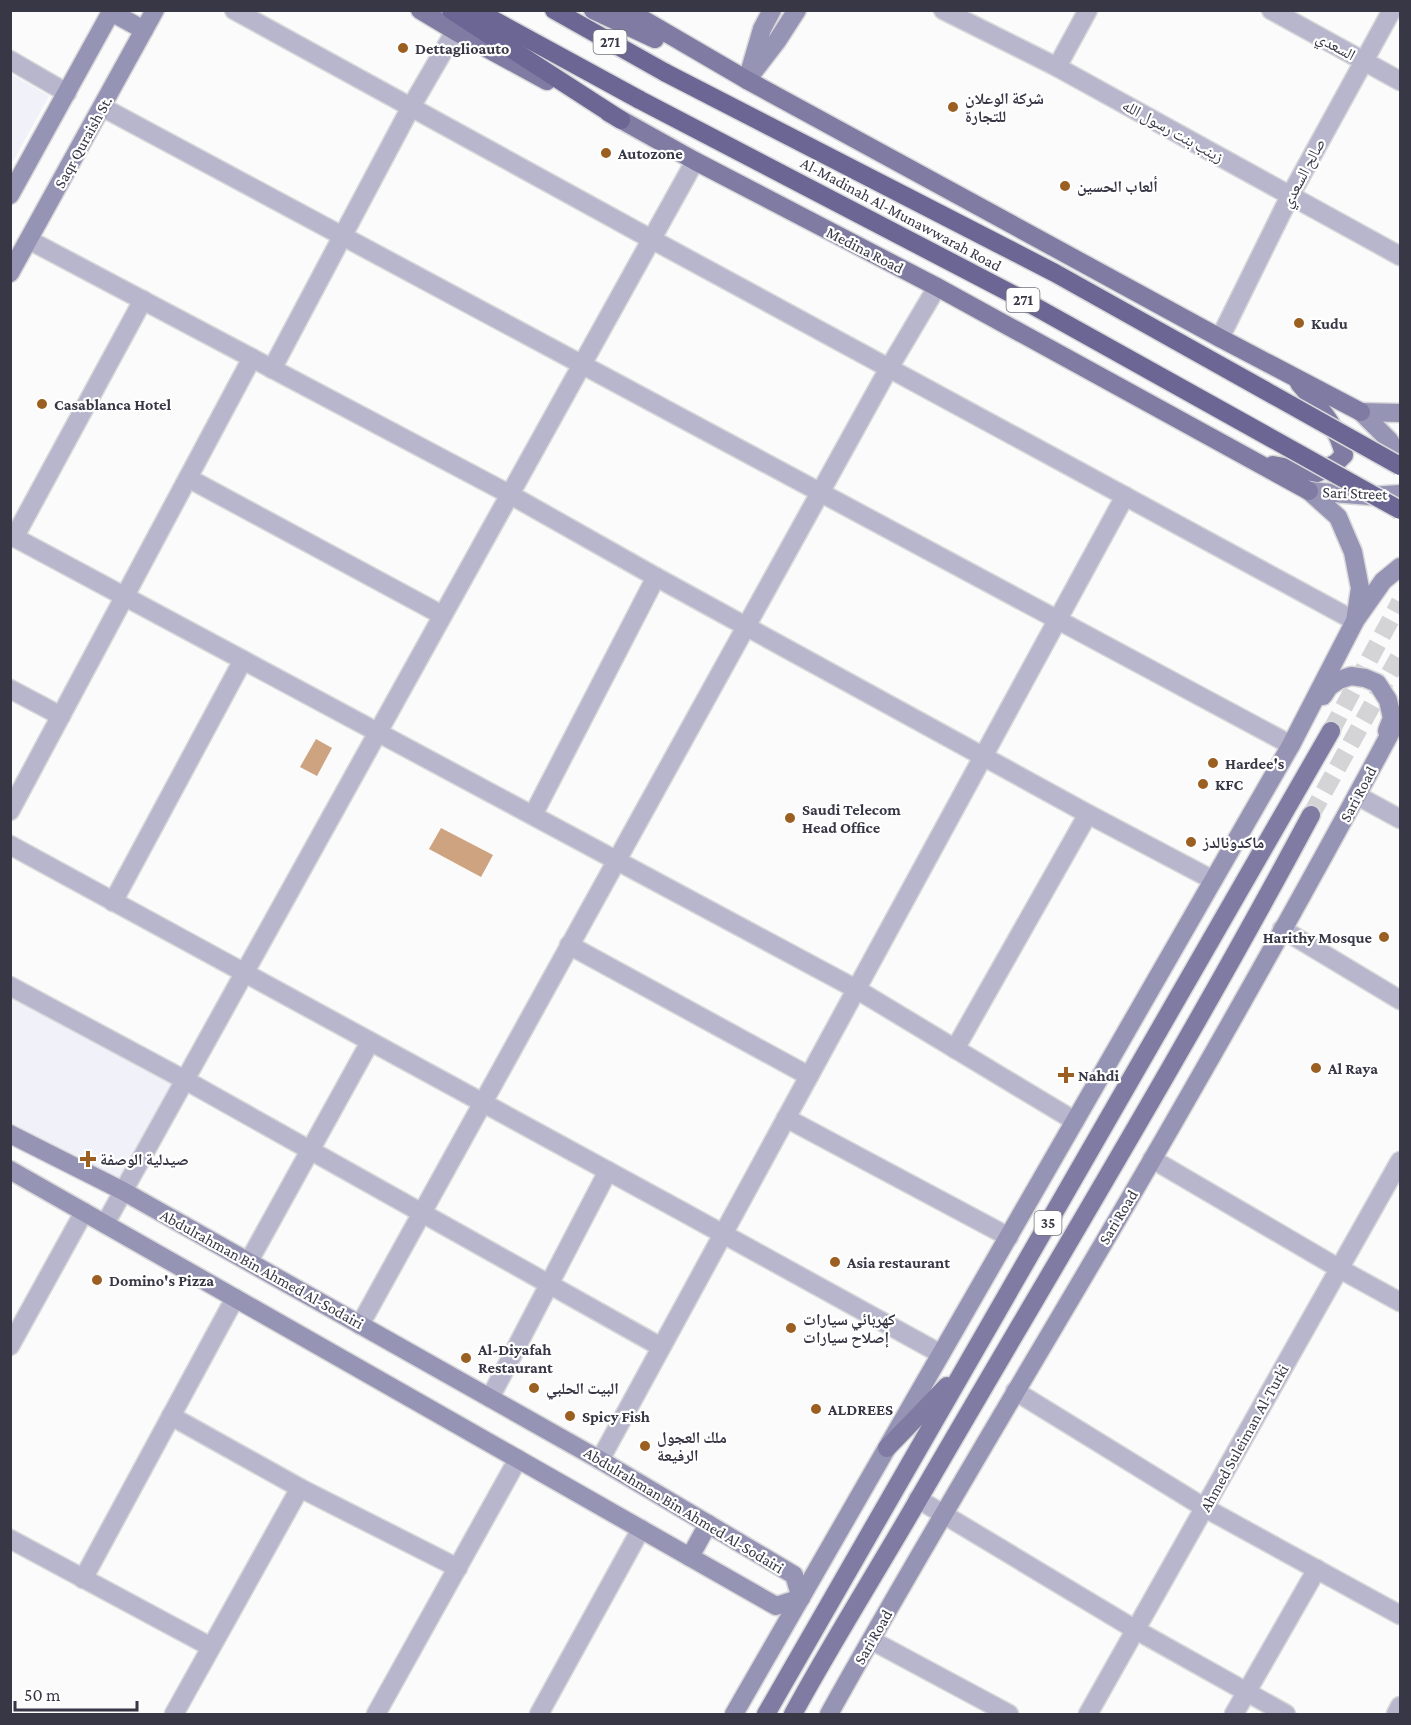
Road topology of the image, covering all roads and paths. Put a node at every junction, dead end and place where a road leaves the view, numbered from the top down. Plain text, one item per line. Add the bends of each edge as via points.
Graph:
1 (155, 10) edge
2 (234, 10) edge
3 (420, 10) edge
4 (451, 10) edge
5 (475, 10) edge
6 (554, 10) edge
7 (593, 10) edge
8 (627, 10) edge
9 (772, 10) edge
10 (797, 10) edge
11 (943, 10) edge
12 (1088, 10) edge
13 (1271, 10) edge
14 (1392, 10) edge
15 (112, 11) edge
16 (144, 30) junction
17 (455, 31) junction
18 (10, 60) edge
19 (1364, 61) junction
20 (1057, 67) junction
21 (747, 80) junction
22 (1401, 81) edge
23 (67, 93) junction
24 (102, 107) junction
25 (411, 107) junction
26 (621, 120) junction
27 (695, 161) junction
28 (10, 195) edge
29 (1290, 196) junction
30 (342, 236) junction
31 (651, 238) junction
32 (29, 240) junction
33 (1401, 256) edge
34 (10, 273) edge
35 (937, 287) junction
36 (143, 300) junction
37 (1220, 338) junction
38 (252, 358) junction
39 (581, 364) junction
40 (889, 368) junction
41 (272, 369) junction
42 (1293, 376) junction
43 (1361, 412) junction
44 (1401, 413) edge
45 (1401, 459) edge
46 (1259, 463) junction
47 (1401, 466) edge
48 (189, 478) junction
49 (1310, 491) junction
50 (820, 492) junction
51 (509, 494) junction
52 (1401, 494) edge
53 (1125, 496) junction
54 (1401, 510) edge
55 (12, 536) edge
56 (1401, 567) edge
57 (656, 577) junction
58 (125, 597) junction
59 (442, 615) junction
60 (1058, 619) junction
61 (1355, 621) junction
62 (746, 625) junction
63 (243, 660) junction
64 (10, 689) edge
65 (1401, 715) edge
66 (61, 716) junction
67 (1331, 731) tunnel mouth
68 (378, 732) junction
69 (1291, 745) junction
70 (983, 756) junction
71 (1369, 774) junction
72 (1358, 796) junction
73 (10, 811) edge
74 (1088, 814) junction
75 (1311, 814) tunnel mouth
76 (532, 815) junction
77 (1401, 819) edge
78 (10, 845) edge
79 (616, 860) junction
80 (1213, 880) junction
81 (113, 902) junction
82 (1282, 929) junction
83 (569, 945) junction
84 (244, 974) junction
85 (10, 986) edge
86 (856, 989) junction
87 (1401, 1000) edge
88 (370, 1042) junction
89 (955, 1049) junction
90 (809, 1076) junction
91 (185, 1080) junction
92 (482, 1103) junction
93 (786, 1118) junction
94 (1075, 1122) junction
95 (10, 1134) edge
96 (310, 1150) junction
97 (1152, 1160) junction
98 (1401, 1161) edge
99 (10, 1170) edge
100 (608, 1171) junction
101 (123, 1191) junction
102 (84, 1212) junction
103 (422, 1213) junction
104 (105, 1224) junction
105 (723, 1233) junction
106 (1009, 1237) junction
107 (249, 1262) junction
108 (1340, 1269) junction
109 (549, 1284) junction
110 (235, 1298) junction
111 (1401, 1302) edge
112 (360, 1325) junction
113 (10, 1346) edge
114 (661, 1347) junction
115 (941, 1354) junction
116 (967, 1365) junction
117 (1015, 1391) junction
118 (490, 1398) junction
119 (171, 1416) junction
120 (887, 1448) junction
121 (518, 1459) junction
122 (600, 1460) junction
123 (300, 1488) junction
124 (918, 1499) junction
125 (1205, 1508) junction
126 (945, 1514) junction
127 (708, 1524) junction
128 (641, 1529) junction
129 (10, 1539) edge
130 (690, 1557) junction
131 (458, 1568) junction
132 (1317, 1569) junction
133 (84, 1579) junction
134 (801, 1598) junction
135 (1401, 1615) edge
136 (1136, 1630) junction
137 (871, 1640) junction
138 (211, 1647) junction
139 (1247, 1692) junction
140 (1401, 1706) edge
141 (174, 1714) edge
142 (376, 1714) edge
143 (539, 1714) edge
144 (734, 1714) edge
145 (766, 1714) edge
146 (793, 1714) edge
147 (829, 1714) edge
148 (1009, 1714) edge
149 (1088, 1714) edge
150 (1234, 1714) edge
151 (1286, 1714) edge
152 (1396, 1714) edge

1 - 16 main road, Saqr Quraish St.
2 - 25 street
3 - 17 main road, Medina Road
4 - 26 highway
5 - 54 highway, Al-Madinah Al-Munawwarah Road / 271, bridge via 1016,296
6 - 47 highway, Al-Madinah Al-Munawwarah Road / 271, bridge via 666,73 1055,273
7 - 21 main road
8 - 21 main road
9 - 21 main road via 762,29
10 - 21 main road
11 - 20 street, زينب بنت رسول الله
12 - 20 street
13 - 19 street, السعدي
14 - 19 street, صالح السعدي
15 - 16 main road
15 - 23 main road
16 - 24 main road, Saqr Quraish St.
17 - 25 street
17 - 26 main road, Medina Road
18 - 23 street
19 - 22 street, السعدي
19 - 29 street, صالح السعدي
20 - 29 street, زينب بنت رسول الله
21 - 37 main road
23 - 28 main road
24 - 30 street
24 - 32 main road, Saqr Quraish St.
25 - 30 street
25 - 31 street
26 - 27 main road, Medina Road
27 - 31 street
27 - 35 main road, Medina Road
29 - 33 street, زينب بنت رسول الله
29 - 37 street, صالح السعدي
30 - 39 street
30 - 41 street
31 - 39 street
31 - 40 street
32 - 34 main road, Saqr Quraish St.
32 - 36 street
35 - 40 street
35 - 46 main road, Medina Road
36 - 38 street
36 - 55 street
37 - 42 main road
38 - 41 street
38 - 48 street
39 - 50 street
39 - 51 street
40 - 50 street
40 - 53 street
41 - 51 street
42 - 43 main road
42 - 46 main road via 1326,415 1341,441 1344,455 1317,473
43 - 44 main road
43 - 45 main road via 1389,440
46 - 49 main road, Medina Road
48 - 58 street
48 - 59 street
49 - 52 main road, Sari Street via 1370,496
49 - 61 main road via 1338,517 1353,552 1360,588
50 - 60 street
50 - 62 street
51 - 57 street
51 - 59 street
53 - 60 street
53 - 61 street
55 - 58 street
56 - 61 main road via 1383,581
57 - 62 street
57 - 76 street
58 - 63 street
58 - 66 street
59 - 68 street
60 - 69 street
60 - 70 street
61 - 69 main road
62 - 70 street
62 - 79 street
63 - 68 street
63 - 81 street
64 - 66 street
65 - 71 main road, Sari Road
66 - 73 street
67 - 116 main road, 35
68 - 76 street
68 - 84 street
69 - 71 main road via 1329,687 1350,676 1365,678 1377,683 1388,700 1392,718
69 - 80 main road
70 - 74 street
70 - 86 street
71 - 72 main road, Sari Road
72 - 77 street
72 - 82 main road, Sari Road
74 - 80 street
74 - 89 street
75 - 124 main road, Sari Road / 35 via 1254,922
76 - 79 street
78 - 81 street
79 - 83 street
79 - 86 street
80 - 94 main road
81 - 84 street
82 - 87 street
82 - 97 main road, Sari Road
83 - 90 street
83 - 92 street
84 - 88 street
84 - 91 street
85 - 91 street
86 - 89 street
86 - 90 street
88 - 92 street
88 - 96 street
89 - 94 street
90 - 93 street
91 - 96 street
91 - 101 street
92 - 100 street
92 - 103 street
93 - 105 street
93 - 106 street
94 - 106 main road
95 - 101 main road, Abdulrahman Bin Ahmed Al-Sodairi
96 - 103 street
96 - 107 street
97 - 108 street
97 - 117 main road, Sari Road
98 - 108 street, Ahmed Suleiman Al-Turki
99 - 102 main road
100 - 105 street
100 - 109 street
101 - 104 street
101 - 107 main road, Abdulrahman Bin Ahmed Al-Sodairi
102 - 104 main road
102 - 113 street
103 - 109 street
103 - 112 street
104 - 110 main road
105 - 114 street
105 - 115 street
106 - 115 main road
107 - 112 main road, Abdulrahman Bin Ahmed Al-Sodairi
108 - 111 street
108 - 125 street, Ahmed Suleiman Al-Turki
109 - 114 street
109 - 118 street
110 - 119 street
110 - 121 main road
112 - 118 main road, Abdulrahman Bin Ahmed Al-Sodairi
114 - 122 street
115 - 120 main road
116 - 120 main road
116 - 145 main road, 35
117 - 125 street
117 - 126 main road, Sari Road
118 - 122 main road, Abdulrahman Bin Ahmed Al-Sodairi
119 - 123 street
119 - 133 street
120 - 134 main road
121 - 128 main road
121 - 131 street
122 - 127 main road, Abdulrahman Bin Ahmed Al-Sodairi
123 - 131 street
123 - 138 street
124 - 126 street
124 - 146 main road, Sari Road / 35
125 - 132 street
125 - 136 street, Ahmed Suleiman Al-Turki
126 - 136 street
126 - 137 main road, Sari Road
127 - 130 main road
127 - 134 main road, Abdulrahman Bin Ahmed Al-Sodairi via 794,1575
128 - 130 main road
128 - 143 street
129 - 133 street
130 - 134 main road via 776,1606
131 - 142 street
132 - 135 street
132 - 139 street
133 - 138 street
134 - 144 main road
136 - 139 street
136 - 149 street, Ahmed Suleiman Al-Turki
137 - 147 main road, Sari Road
137 - 148 street
138 - 141 street
139 - 150 street
139 - 151 street
140 - 152 street

